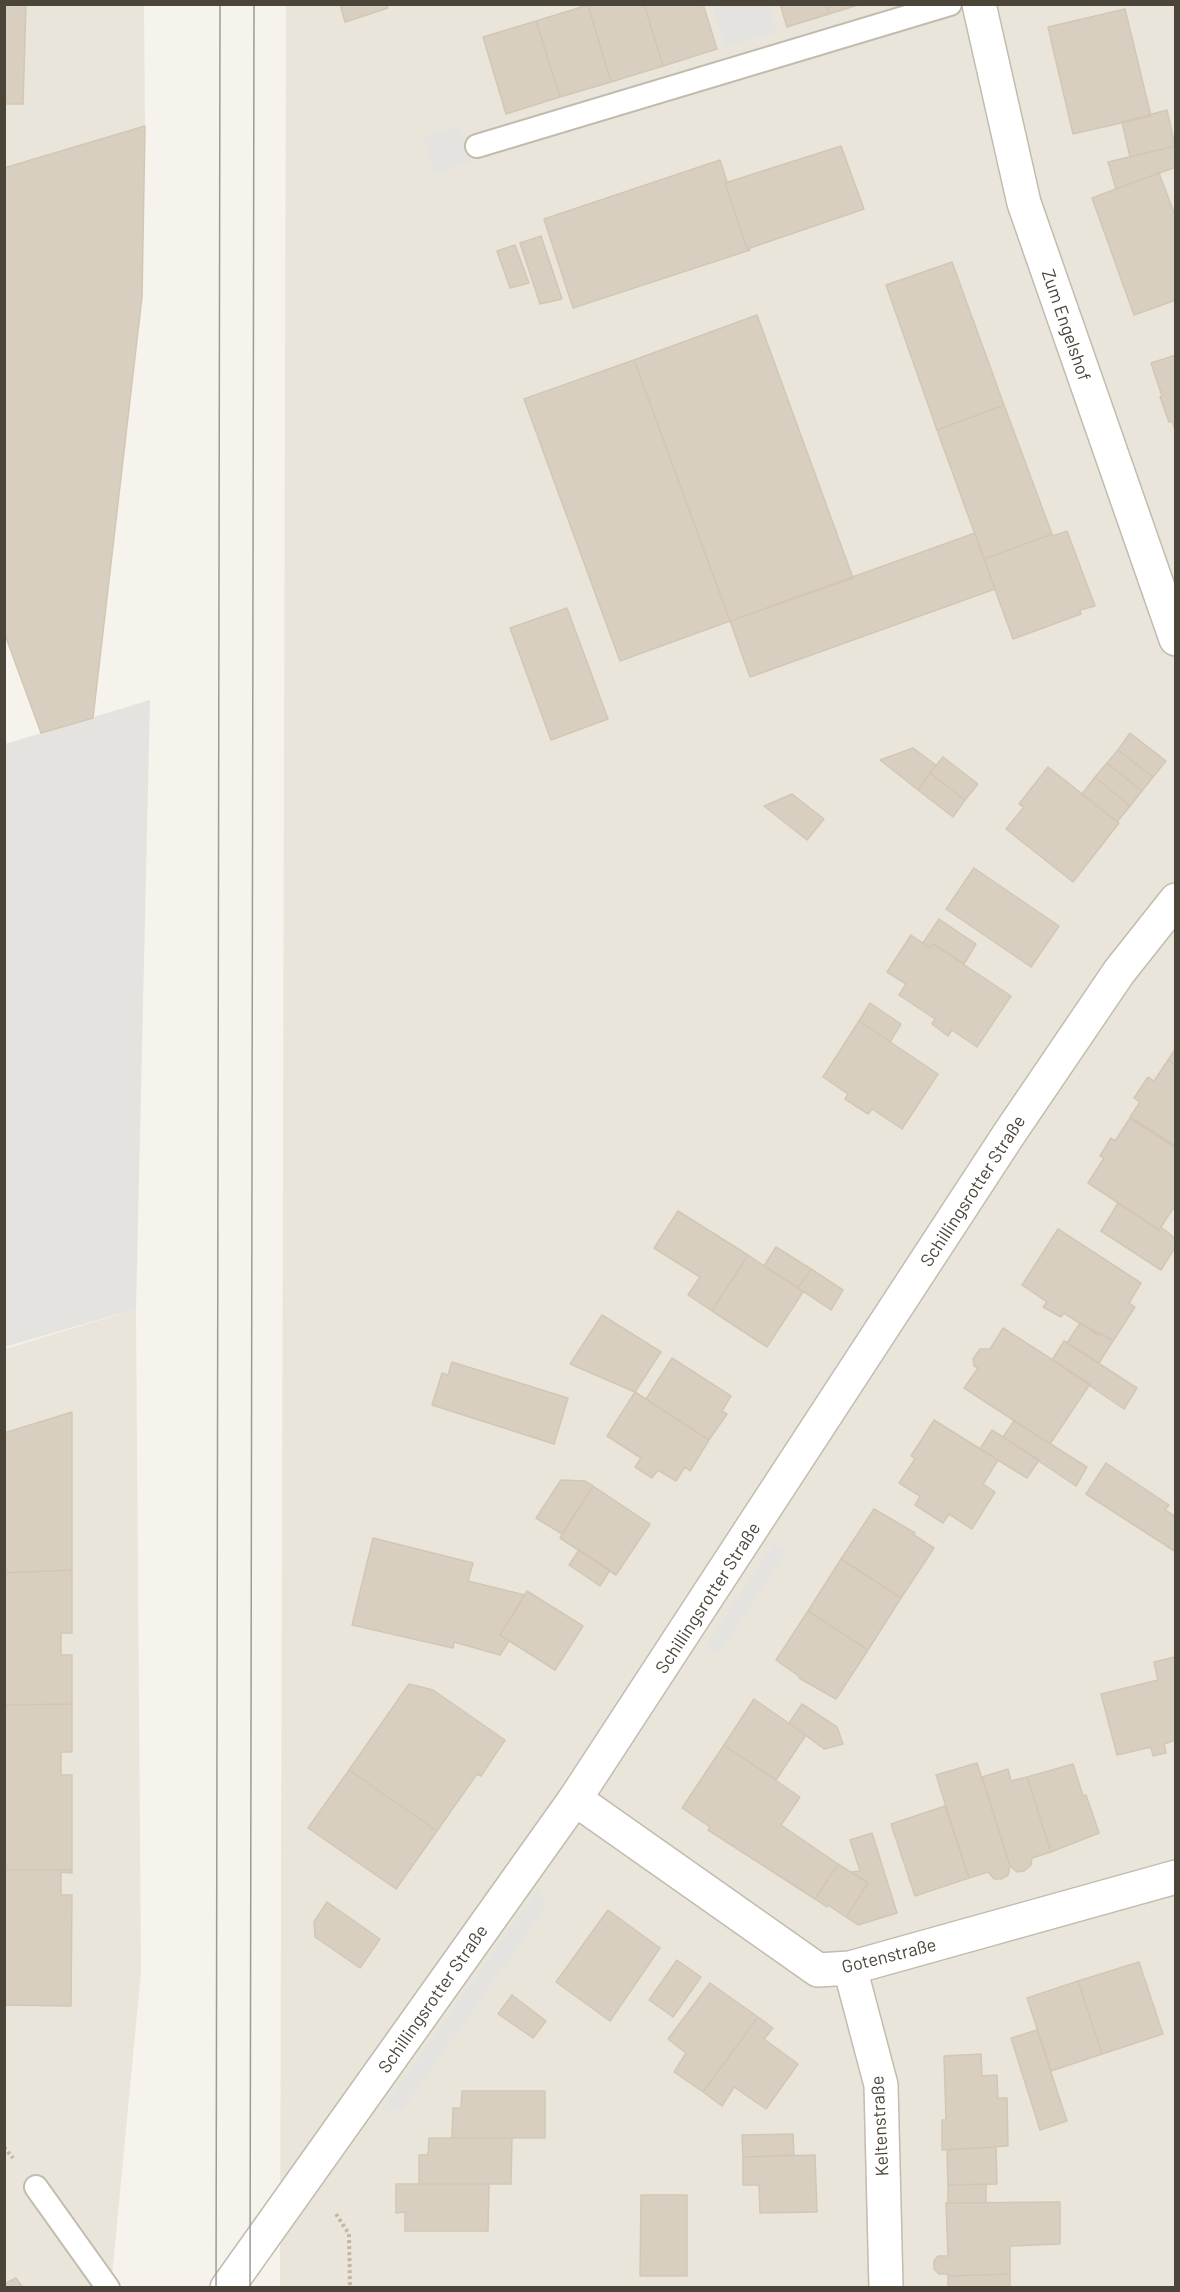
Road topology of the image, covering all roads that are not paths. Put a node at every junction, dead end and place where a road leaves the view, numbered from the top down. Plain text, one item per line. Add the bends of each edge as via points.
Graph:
1 (950, 4) edge
2 (979, 4) edge
3 (477, 146) dead end
4 (1176, 639) edge
5 (1176, 900) edge
6 (575, 1799) junction
7 (1176, 1877) edge
8 (850, 1968) junction
9 (36, 2187) dead end
10 (108, 2288) edge
11 (227, 2288) edge
12 (886, 2288) edge

1 - 3 lane
2 - 4 street, Zum Engelshof via 1024,203
5 - 6 street, Schillingsrotter Straße via 1119,972 1009,1134
6 - 8 street, Gotenstraße via 818,1970
6 - 11 street, Schillingsrotter Straße
7 - 8 street, Gotenstraße
8 - 12 street, Keltenstraße via 881,2085
9 - 10 lane

